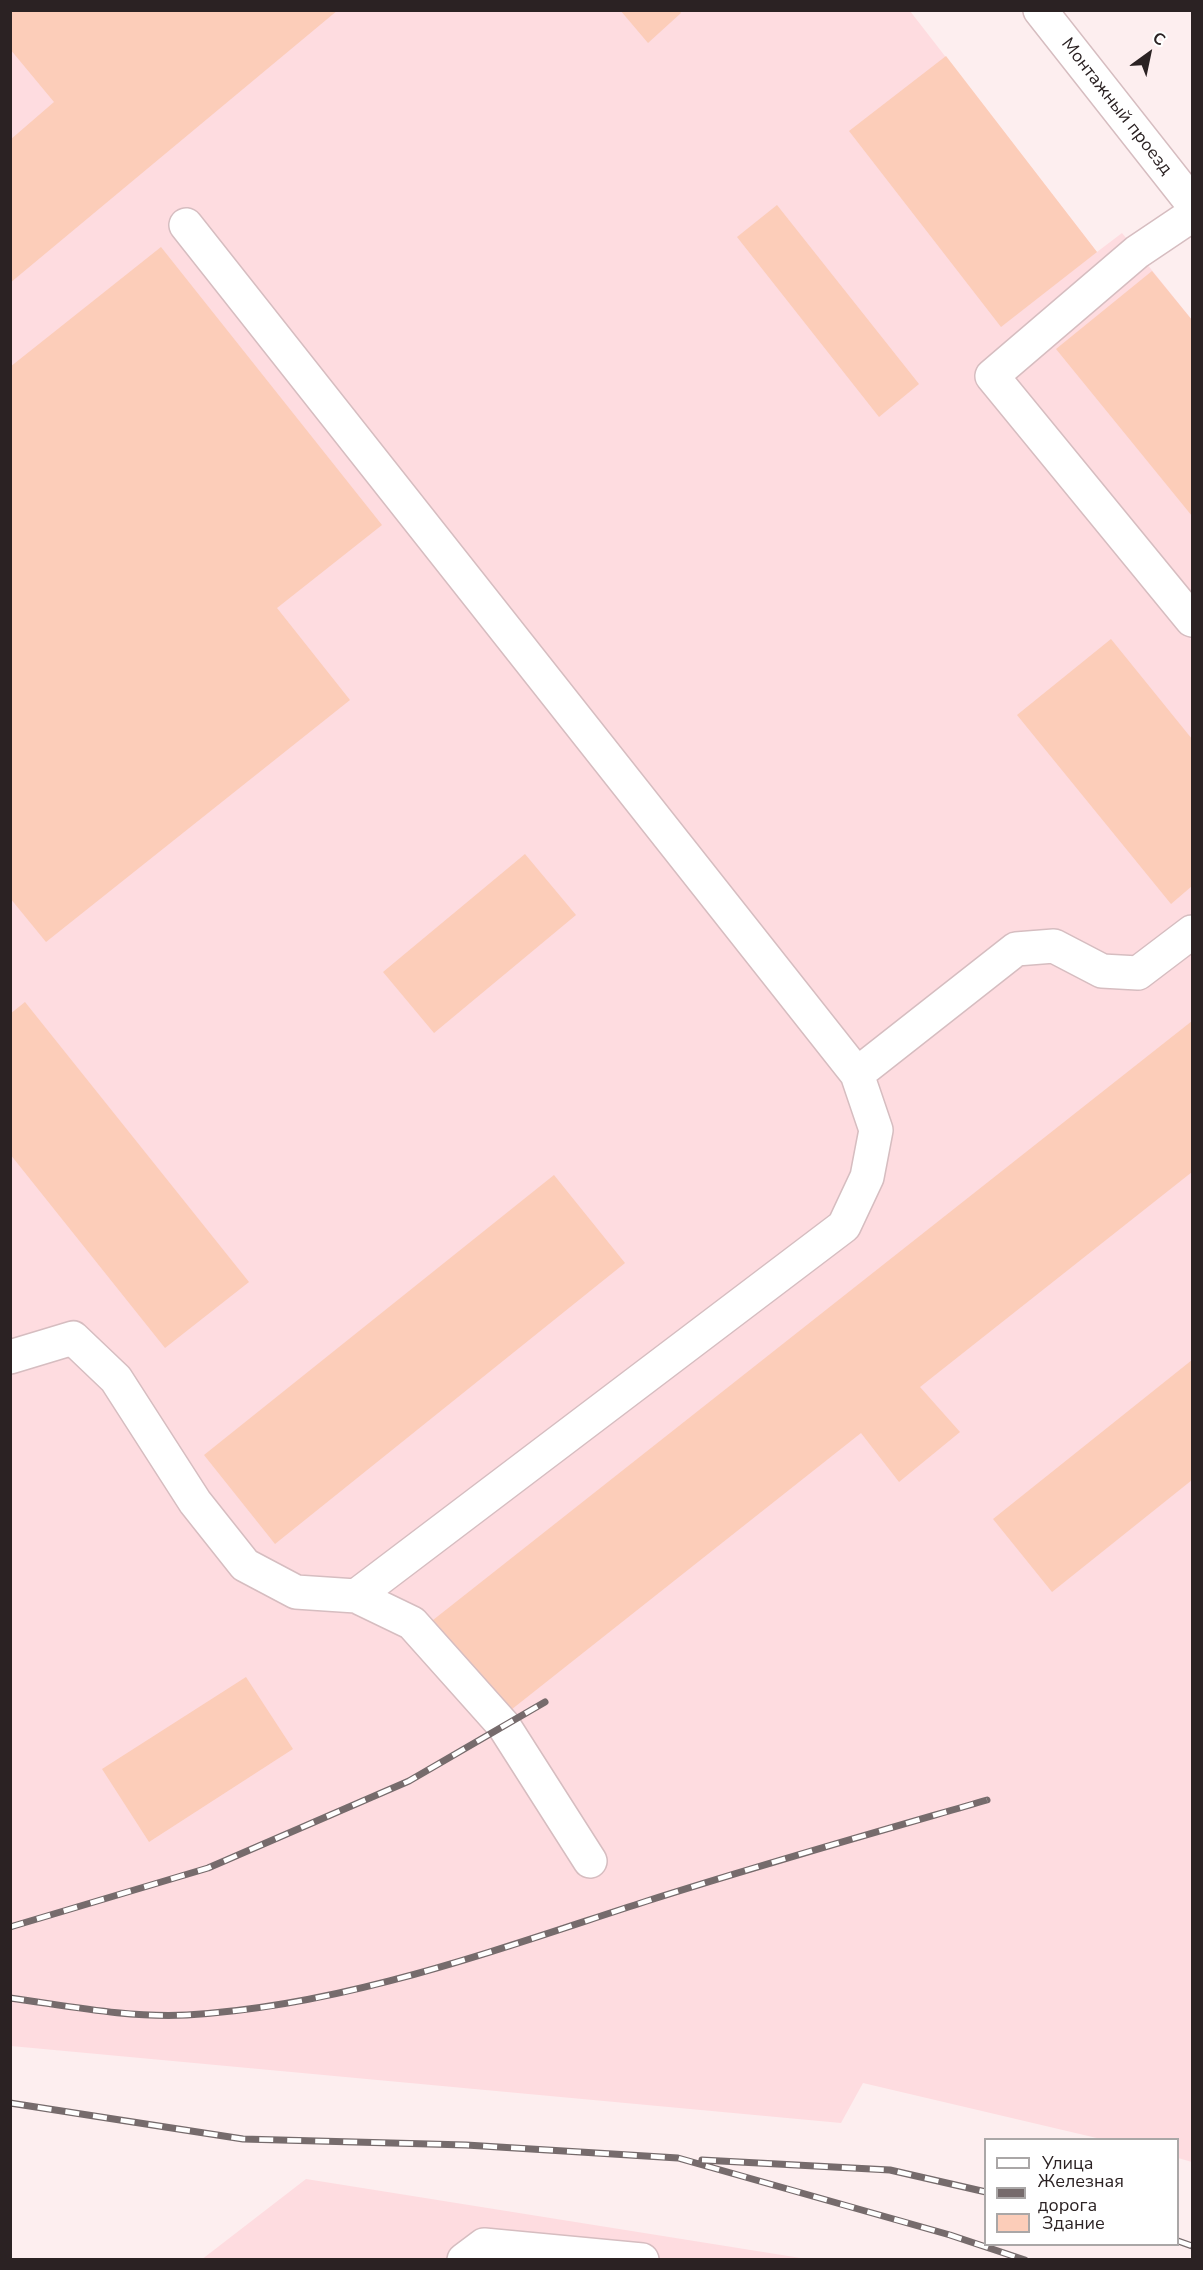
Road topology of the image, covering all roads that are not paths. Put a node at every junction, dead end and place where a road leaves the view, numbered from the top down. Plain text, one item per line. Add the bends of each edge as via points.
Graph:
1 (1040, 10) edge
2 (1192, 203) edge
3 (1192, 215) edge
4 (186, 225) dead end
5 (1192, 620) edge
6 (1192, 932) edge
7 (857, 1074) junction
8 (10, 1357) edge
9 (356, 1596) junction
10 (590, 1861) dead end
11 (464, 2259) edge
12 (642, 2259) edge

1 - 2 street, Монтажный проезд
3 - 5 street via 1137,252 992,376
4 - 7 street
6 - 7 street via 1138,974 1102,971 1054,946 1016,949
7 - 9 street via 876,1130 867,1177 844,1226
8 - 9 street via 73,1338 116,1378 195,1502 245,1565 296,1592
9 - 10 street via 412,1623 504,1726
11 - 12 street via 484,2245

